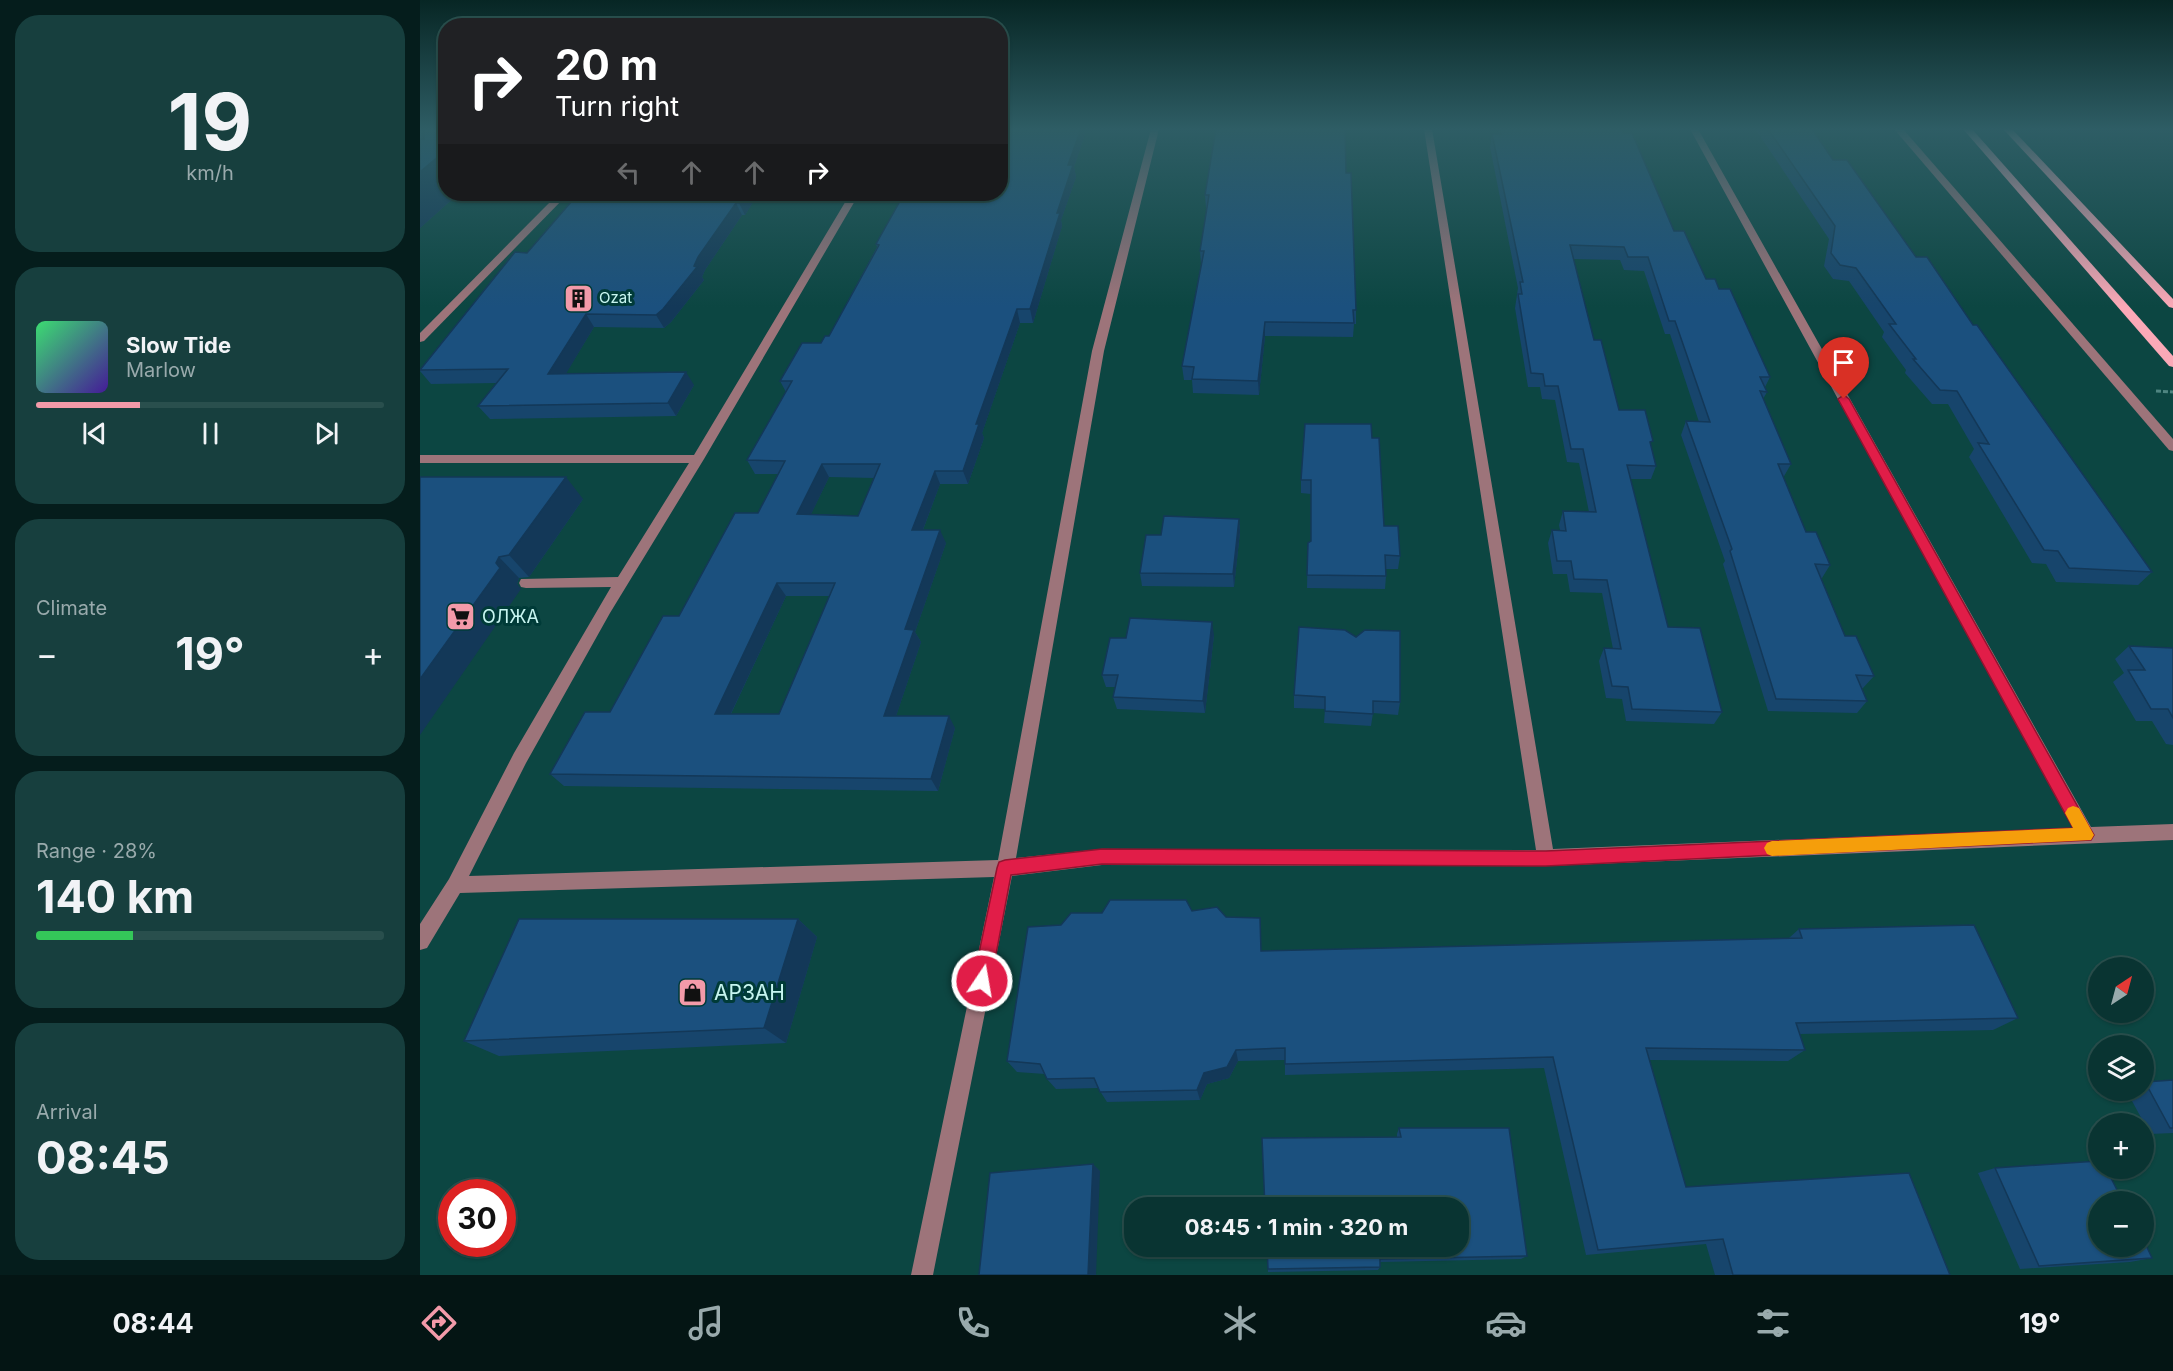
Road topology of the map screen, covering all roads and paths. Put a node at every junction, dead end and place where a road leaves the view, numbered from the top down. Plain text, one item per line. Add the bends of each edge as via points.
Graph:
1 (1140, 188) edge
2 (1438, 188) edge
3 (1727, 188) edge
4 (1949, 188) edge
5 (2019, 188) edge
6 (2063, 188) edge
7 (556, 201) edge
8 (850, 201) edge
9 (2173, 305) edge
10 (420, 339) edge
11 (2173, 363) edge
12 (2173, 447) edge
13 (420, 459) edge
14 (698, 459) junction
15 (621, 582) junction
16 (526, 583) dead end
17 (2173, 832) edge
18 (2086, 835) junction
19 (1546, 858) junction
20 (1005, 868) junction
21 (455, 885) junction
22 (420, 940) edge
23 (922, 1275) edge

1 - 20 street via 1098,351
2 - 19 street
3 - 18 street
4 - 12 street
5 - 11 main road
6 - 9 main road
7 - 10 street
8 - 14 street
13 - 14 street
14 - 15 street
15 - 16 street
15 - 21 street via 520,759
17 - 18 street
18 - 19 street
19 - 20 street via 1102,857
20 - 21 street
20 - 23 street
21 - 22 street

